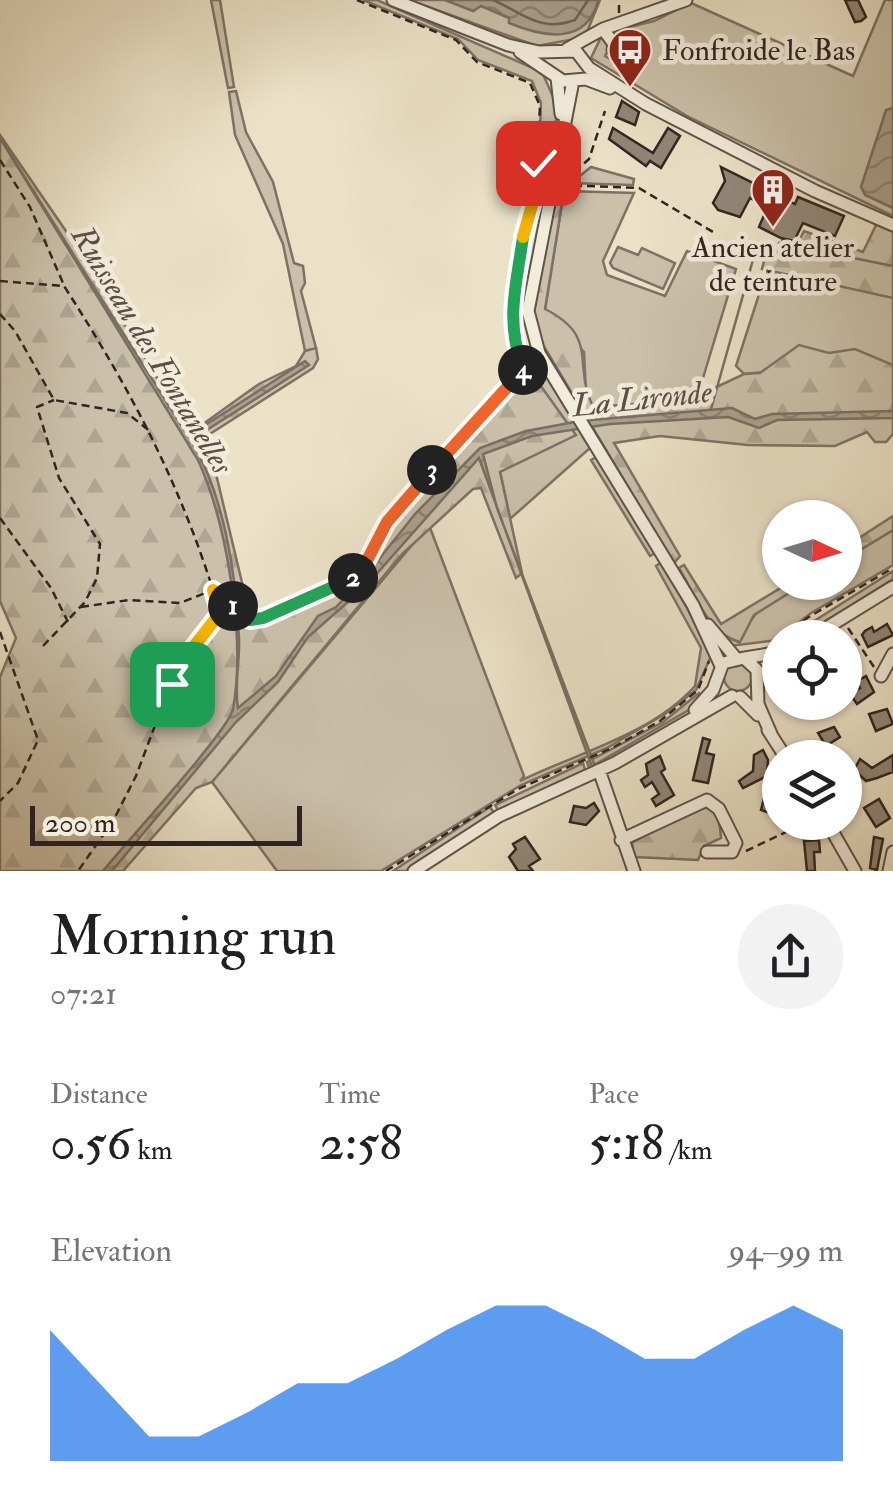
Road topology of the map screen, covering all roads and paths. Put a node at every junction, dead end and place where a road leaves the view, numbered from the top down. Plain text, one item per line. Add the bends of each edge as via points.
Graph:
1 (357, 0) edge
2 (393, 0) edge
3 (686, 0) edge
4 (597, 32) junction
5 (508, 46) junction
6 (565, 49) junction
7 (613, 50) dead end
8 (584, 60) junction
9 (555, 76) junction
10 (575, 80) junction
11 (646, 104) junction
12 (605, 110) dead end
13 (558, 153) junction
14 (0, 160) edge
15 (538, 184) junction
16 (555, 185) junction
17 (893, 225) edge
18 (713, 232) dead end
19 (0, 280) edge
20 (64, 286) junction
21 (0, 314) edge
22 (538, 353) junction
23 (523, 372) junction
24 (54, 400) junction
25 (152, 433) junction
26 (0, 518) edge
27 (893, 568) edge
28 (893, 587) edge
29 (213, 590) junction
30 (693, 606) junction
31 (81, 607) junction
32 (841, 618) junction
33 (805, 620) edge
34 (838, 620) edge
35 (69, 623) junction
36 (0, 632) edge
37 (43, 646) dead end
38 (893, 654) edge
39 (762, 656) edge
40 (740, 657) junction
41 (718, 660) junction
42 (762, 676) edge
43 (881, 676) joint
44 (718, 680) junction
45 (756, 683) junction
46 (736, 696) junction
47 (683, 722) junction
48 (772, 734) junction
49 (776, 740) edge
50 (599, 770) junction
51 (0, 801) edge
52 (621, 840) junction
53 (772, 840) edge
54 (837, 840) edge
55 (735, 850) junction
56 (707, 852) dead end
57 (893, 852) edge
58 (78, 871) edge
59 (386, 871) edge
60 (414, 871) edge
61 (634, 871) edge
62 (854, 871) edge
63 (889, 871) edge

1 - 15 path via 456,40 477,62 530,83 540,106
2 - 5 street
3 - 4 street
4 - 6 street
4 - 7 street
4 - 8 street
5 - 6 street
5 - 9 street
6 - 8 street
6 - 9 street via 553,58
8 - 10 street
8 - 11 street
9 - 10 street
9 - 13 street
10 - 11 street
10 - 13 street
11 - 17 street
12 - 16 path via 589,159
13 - 16 street
14 - 20 path via 30,207
15 - 16 path
15 - 23 path via 510,313
16 - 18 path via 639,188
16 - 22 street via 528,311
19 - 20 path
20 - 25 path
21 - 24 path
22 - 23 path
22 - 30 street
23 - 29 path via 404,499 349,581 250,620
24 - 25 path via 127,412
24 - 31 path via 38,408 46,447 100,544 97,578
25 - 29 path
26 - 35 path
27 - 33 path
28 - 32 street
29 - 31 path via 180,603 128,600
29 - 58 path via 220,613 178,667 136,776
30 - 40 street
30 - 41 street
31 - 35 path
32 - 34 street
32 - 43 path
35 - 37 path
36 - 51 path via 38,740 18,782
38 - 43 street
39 - 40 street
40 - 41 street
40 - 45 street via 755,666
41 - 44 street
41 - 59 path via 709,660 698,690 660,721 518,789
42 - 45 street
44 - 46 street
44 - 47 street
45 - 46 street
45 - 48 street
46 - 47 street
46 - 48 street
47 - 50 street
48 - 49 street
50 - 52 street
50 - 60 street via 499,816
52 - 55 street via 707,800 719,809
52 - 61 street
53 - 55 path
54 - 62 street
55 - 56 street
57 - 63 street

